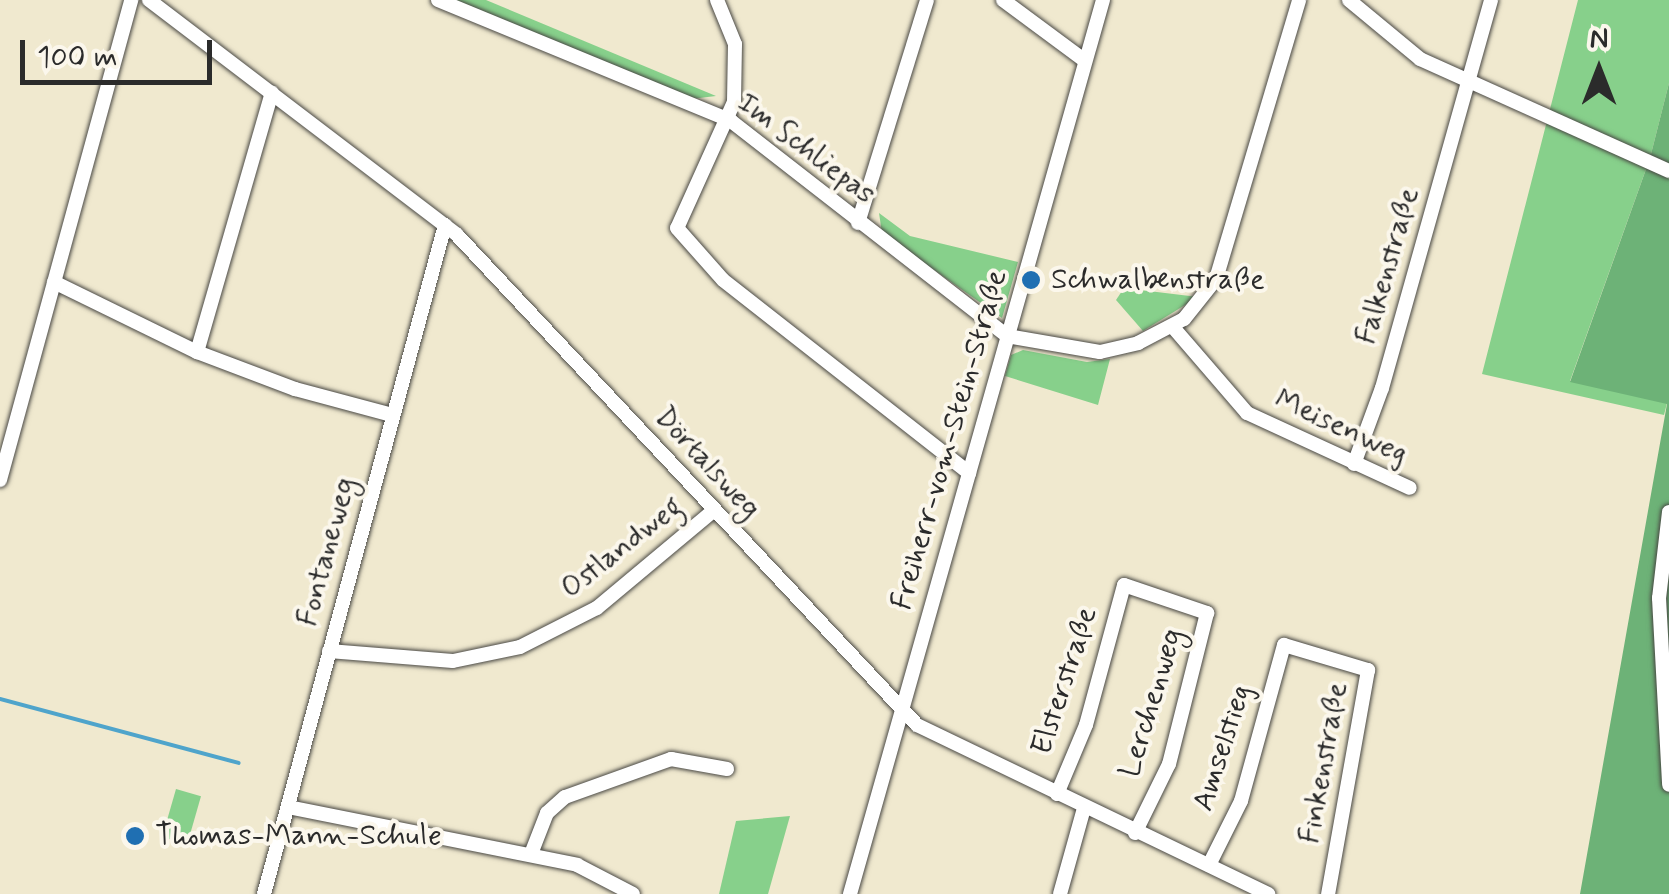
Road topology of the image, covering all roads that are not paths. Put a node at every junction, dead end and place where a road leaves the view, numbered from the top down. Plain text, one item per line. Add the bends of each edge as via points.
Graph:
1 (131, 0) edge
2 (149, 0) edge
3 (438, 0) edge
4 (718, 0) edge
5 (927, 0) edge
6 (1003, 0) edge
7 (1103, 0) edge
8 (1299, 0) edge
9 (1349, 0) edge
10 (1491, 0) edge
11 (1085, 61) junction
12 (1469, 81) junction
13 (272, 93) junction
14 (730, 121) junction
15 (1669, 171) edge
16 (858, 223) junction
17 (445, 224) junction
18 (54, 282) junction
19 (1172, 326) junction
20 (1008, 336) junction
21 (197, 352) junction
22 (392, 414) junction
23 (1354, 464) junction
24 (969, 473) junction
25 (0, 480) edge
26 (1410, 488) dead end
27 (714, 510) junction
28 (1669, 512) edge
29 (1124, 585) joint
30 (1284, 646) joint
31 (329, 651) junction
32 (901, 712) junction
33 (727, 769) dead end
34 (1669, 786) edge
35 (1056, 794) junction
36 (288, 807) junction
37 (1084, 808) junction
38 (1135, 833) junction
39 (531, 854) junction
40 (1209, 864) junction
41 (264, 894) edge
42 (634, 894) edge
43 (850, 894) edge
44 (1060, 894) edge
45 (1268, 894) edge
46 (1328, 894) edge

1 - 18 street
2 - 13 street, Dörtalsweg
3 - 14 street, Im Schliepas
4 - 14 street via 735,44
5 - 16 street
6 - 11 street
7 - 11 street, Freiherr-vom-Stein-Straße
8 - 19 street via 1222,265 1203,300
9 - 12 street via 1412,54
10 - 12 street, Falkenstraße
11 - 20 street, Freiherr-vom-Stein-Straße
12 - 15 street
12 - 23 street, Falkenstraße
13 - 17 street, Dörtalsweg
13 - 21 street
14 - 16 street, Im Schliepas
14 - 24 street via 677,228 723,280
16 - 20 street, Im Schliepas
17 - 22 street, Fontaneweg
17 - 27 street, Dörtalsweg
18 - 21 street
18 - 25 street
19 - 20 street via 1100,352
19 - 23 street, Meisenweg via 1247,413
20 - 24 street, Freiherr-vom-Stein-Straße
21 - 22 street via 295,389
22 - 31 street, Fontaneweg
23 - 26 street, Meisenweg
24 - 32 street, Freiherr-vom-Stein-Straße
27 - 31 street, Ostlandweg via 596,608 520,647 452,660
27 - 32 street, Dörtalsweg
28 - 34 street via 1659,598
29 - 35 street, Elsterstraße via 1086,726
29 - 38 street, Lerchenweg via 1207,613 1169,764
30 - 40 street, Amselstieg via 1240,801
30 - 46 street, Finkenstraße via 1368,670
31 - 36 street, Fontaneweg
32 - 35 street, Dörtalsweg
32 - 43 street, Freiherr-vom-Stein-Straße
33 - 39 street via 672,759 566,797 547,813
35 - 37 street, Dörtalsweg
36 - 39 street
36 - 41 street, Fontaneweg
37 - 38 street, Dörtalsweg
37 - 44 street
38 - 40 street, Dörtalsweg
39 - 42 street via 577,865
40 - 45 street, Dörtalsweg

